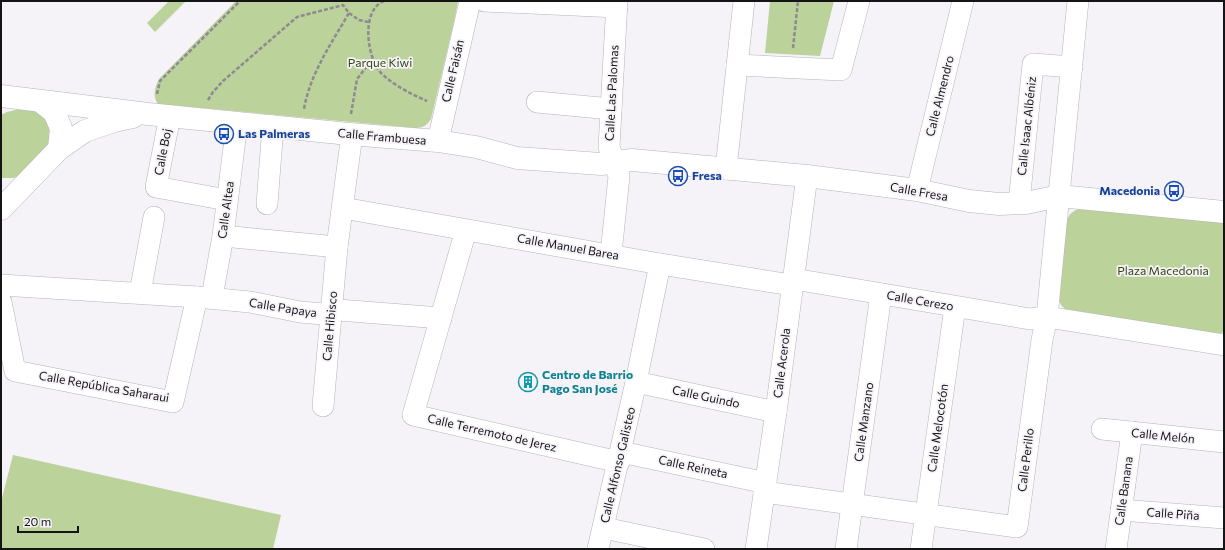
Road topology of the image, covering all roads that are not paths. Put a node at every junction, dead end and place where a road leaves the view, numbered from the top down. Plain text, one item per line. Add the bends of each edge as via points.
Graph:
1 (470, 1) edge
2 (484, 1) edge
3 (744, 1) edge
4 (859, 1) edge
5 (963, 1) edge
6 (1078, 1) edge
7 (617, 4) edge
8 (737, 65) junction
9 (1072, 67) junction
10 (1, 96) edge
11 (31, 100) junction
12 (536, 102) dead end
13 (1, 106) edge
14 (611, 108) junction
15 (158, 115) junction
16 (237, 123) junction
17 (273, 126) junction
18 (351, 134) junction
19 (438, 141) junction
20 (59, 148) junction
21 (614, 162) junction
22 (726, 168) junction
23 (807, 176) junction
24 (26, 184) junction
25 (1, 186) edge
26 (917, 190) junction
27 (1059, 196) junction
28 (228, 200) junction
29 (267, 204) dead end
30 (1019, 204) junction
31 (343, 208) junction
32 (1, 209) edge
33 (1224, 212) edge
34 (154, 217) dead end
35 (466, 230) junction
36 (223, 236) junction
37 (338, 247) junction
38 (611, 254) junction
39 (660, 264) junction
40 (793, 282) junction
41 (1, 285) edge
42 (140, 293) junction
43 (881, 294) junction
44 (204, 297) junction
45 (1, 302) edge
46 (955, 307) junction
47 (331, 312) junction
48 (1047, 317) junction
49 (441, 318) junction
50 (1224, 346) edge
51 (636, 382) junction
52 (323, 406) dead end
53 (776, 412) junction
54 (1102, 429) dead end
55 (1132, 432) junction
56 (1224, 442) edge
57 (620, 457) junction
58 (765, 488) junction
59 (853, 503) junction
60 (1121, 510) junction
61 (926, 515) junction
62 (1224, 518) edge
63 (604, 528) junction
64 (598, 549) edge
65 (704, 549) edge
66 (756, 549) edge
67 (846, 549) edge
68 (921, 549) edge
69 (1116, 549) edge

1 - 19 street, Calle Faisán
2 - 7 street
3 - 8 street
4 - 8 street via 841,70
5 - 26 street, Calle Almendro
6 - 9 street
7 - 14 street, Calle Las Palomas
8 - 22 street
9 - 27 street
9 - 30 street, Calle Isaac Albéniz via 1033,64
10 - 11 street
11 - 13 street
11 - 15 street
11 - 20 street via 54,112 61,128
12 - 14 street
14 - 21 street, Calle Las Palomas via 609,147
15 - 16 street, Calle Frambuesa
15 - 20 street via 114,120 85,131
15 - 28 street, Calle Boj via 156,187
16 - 17 street, Calle Frambuesa
16 - 28 street, Calle Altea
17 - 18 street, Calle Frambuesa
17 - 29 street
18 - 19 street, Calle Frambuesa
18 - 31 street, Calle Hibisco
19 - 21 street, Calle Frambuesa via 476,146 517,158 601,164
20 - 24 street
21 - 22 street, Calle Fresa via 632,160
21 - 38 street, Calle Las Palomas via 619,176
22 - 23 street, Calle Fresa
23 - 26 street, Calle Fresa
23 - 40 street, Calle Acerola
24 - 25 street
24 - 32 street
26 - 30 street, Calle Fresa via 969,202
27 - 30 street, Calle Fresa
27 - 33 street, Calle Fresa
27 - 48 street
28 - 36 street, Calle Altea
31 - 35 street, Calle Manuel Barea
31 - 37 street, Calle Hibisco
34 - 42 street
35 - 38 street, Calle Manuel Barea
35 - 49 street, Calle Terremoto de Jerez
36 - 37 street
36 - 44 street, Calle Altea
37 - 47 street, Calle Hibisco
38 - 39 street, Calle Manuel Barea
39 - 40 street, Calle Manuel Barea via 785,284
39 - 51 street, Calle Alfonso Galisteo
40 - 43 street, Calle Cerezo via 800,280
40 - 53 street, Calle Acerola
41 - 42 street
42 - 44 street
43 - 46 street, Calle Cerezo
43 - 59 street, Calle Manzano
44 - 45 street, Calle República Saharaui via 173,402 15,371
44 - 47 street, Calle Papaya via 250,302 300,312
46 - 48 street, Calle Cerezo via 1030,319
46 - 61 street, Calle Melocotón
47 - 49 street, Calle Papaya via 338,310
47 - 52 street, Calle Hibisco
48 - 50 street
48 - 61 street, Calle Perillo via 1017,527
49 - 57 street, Calle Terremoto de Jerez via 413,415
51 - 53 street, Calle Guindo
51 - 57 street, Calle Alfonso Galisteo
53 - 58 street, Calle Acerola
54 - 55 street, Calle Melón
55 - 56 street, Calle Melón
55 - 60 street, Calle Banana
57 - 58 street, Calle Reineta
57 - 63 street, Calle Alfonso Galisteo
58 - 59 street, Calle Perillo
58 - 66 street, Calle Acerola
59 - 61 street, Calle Perillo
59 - 67 street, Calle Manzano
60 - 62 street, Calle Piña
60 - 69 street, Calle Banana
61 - 68 street, Calle Melocotón
63 - 64 street, Calle Alfonso Galisteo
63 - 65 street

